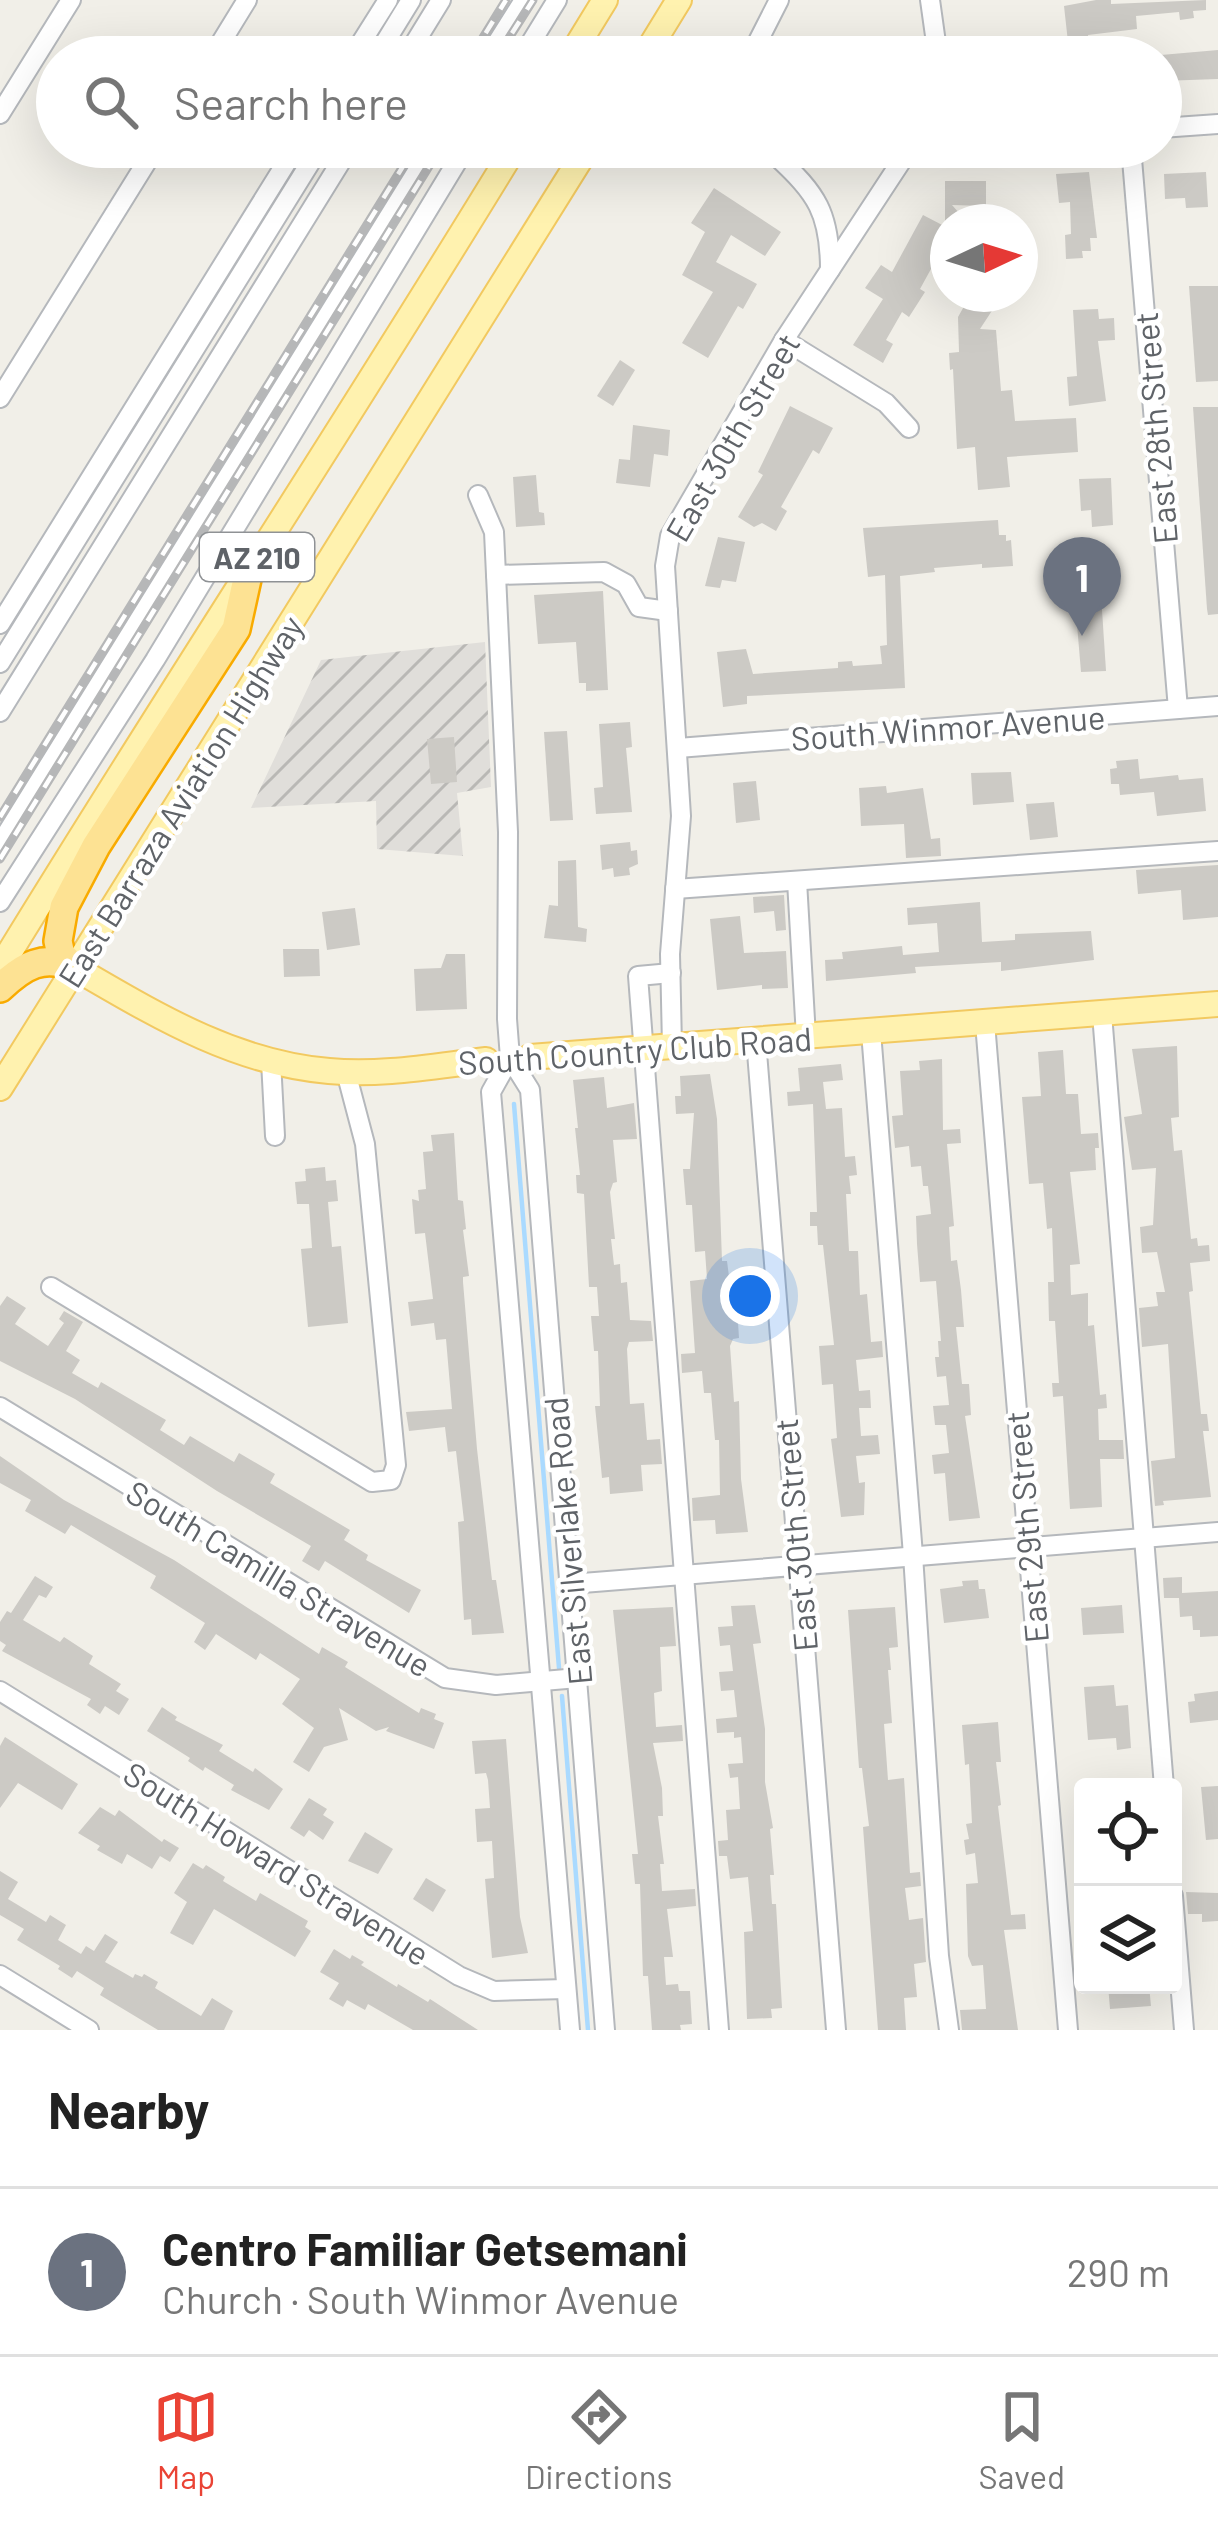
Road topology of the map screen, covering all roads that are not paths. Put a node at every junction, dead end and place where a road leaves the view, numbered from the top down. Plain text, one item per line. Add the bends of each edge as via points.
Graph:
1 (70, 0) edge
2 (248, 0) edge
3 (388, 0) edge
4 (411, 0) edge
5 (441, 0) edge
6 (524, 0) edge
7 (557, 0) edge
8 (605, 0) edge
9 (680, 0) edge
10 (779, 0) edge
11 (930, 0) edge
12 (48, 36) edge
13 (225, 36) edge
14 (365, 36) edge
15 (389, 36) edge
16 (419, 36) edge
17 (501, 36) edge
18 (535, 36) edge
19 (583, 36) edge
20 (657, 36) edge
21 (761, 36) edge
22 (935, 36) edge
23 (36, 55) edge
24 (0, 114) edge
25 (1218, 124) edge
26 (1182, 127) edge
27 (143, 168) edge
28 (283, 168) edge
29 (307, 168) edge
30 (337, 168) edge
31 (420, 168) edge
32 (453, 168) edge
33 (502, 168) edge
34 (575, 168) edge
35 (786, 168) edge
36 (900, 168) edge
37 (1133, 168) edge
38 (830, 274) junction
39 (784, 340) junction
40 (0, 398) edge
41 (909, 428) dead end
42 (478, 495) dead end
43 (249, 570) junction
44 (496, 575) junction
45 (668, 611) junction
46 (0, 624) edge
47 (0, 663) edge
48 (1218, 706) edge
49 (1178, 709) junction
50 (0, 712) edge
51 (678, 748) junction
52 (0, 844) edge
53 (1218, 851) edge
54 (797, 881) junction
55 (675, 889) junction
56 (0, 902) edge
57 (0, 968) edge
58 (75, 968) junction
59 (671, 973) junction
60 (0, 988) edge
61 (1218, 1004) edge
62 (1102, 1014) junction
63 (1218, 1016) edge
64 (985, 1023) junction
65 (872, 1032) junction
66 (806, 1037) junction
67 (756, 1040) junction
68 (672, 1046) junction
69 (642, 1048) junction
70 (508, 1058) junction
71 (271, 1061) junction
72 (346, 1072) junction
73 (0, 1088) edge
74 (275, 1136) dead end
75 (51, 1287) dead end
76 (0, 1407) edge
77 (1218, 1532) edge
78 (1144, 1538) junction
79 (1027, 1546) junction
80 (914, 1555) junction
81 (797, 1564) junction
82 (682, 1574) junction
83 (570, 1584) junction
84 (578, 1678) junction
85 (538, 1681) junction
86 (0, 1691) edge
87 (1163, 1778) edge
88 (0, 1975) edge
89 (566, 1989) junction
90 (1181, 1994) edge
91 (89, 2030) edge
92 (569, 2030) edge
93 (605, 2030) edge
94 (719, 2030) edge
95 (836, 2030) edge
96 (949, 2030) edge
97 (1068, 2030) edge
98 (1184, 2030) edge

1 - 12 street
2 - 13 street
3 - 14 street
4 - 15 street
5 - 16 street
6 - 17 street
7 - 18 street
8 - 19 main road
9 - 20 main road
10 - 21 street
11 - 22 street
23 - 24 street
25 - 26 street
27 - 40 street
28 - 46 street
29 - 47 street
30 - 50 street
31 - 52 street
32 - 56 street
33 - 43 main road, East Barraza Aviation Highway / AZ 210
34 - 58 main road, East Barraza Aviation Highway / AZ 210
35 - 38 street via 824,212
36 - 38 street, East 30th Street
37 - 49 street, East 28th Street
38 - 39 street, East 30th Street
39 - 41 street via 886,403
39 - 45 street, East 30th Street via 670,536
42 - 44 street, East Silverlake Road via 494,532
43 - 57 main road, East Barraza Aviation Highway / AZ 210
43 - 58 highway via 236,629 64,907 58,941
44 - 45 street via 604,572 626,584 639,607
44 - 70 street, East Silverlake Road
45 - 51 street, East 30th Street
48 - 49 street, South Winmor Avenue
49 - 51 street, South Winmor Avenue
51 - 55 street, East 30th Street
53 - 54 street
54 - 55 street
54 - 66 street
55 - 59 street, East 30th Street
58 - 60 highway via 46,959
58 - 71 main road, South Country Club Road via 177,1027
58 - 73 main road, East Barraza Aviation Highway / AZ 210
59 - 68 street, East 30th Street
59 - 69 street via 638,976
61 - 62 main road, South Country Club Road
61 - 63 street
62 - 64 main road, South Country Club Road
62 - 78 street
64 - 65 main road, South Country Club Road
64 - 79 street, East 29th Street
65 - 66 main road, South Country Club Road
65 - 80 street
66 - 67 main road, South Country Club Road
67 - 68 main road, South Country Club Road
67 - 81 street, East 30th Street
68 - 69 main road, South Country Club Road
69 - 70 main road, South Country Club Road
69 - 82 street
70 - 72 main road, South Country Club Road
70 - 83 street, East Silverlake Road via 530,1090
70 - 85 street, East Silverlake Road via 491,1092
71 - 72 main road, South Country Club Road
71 - 74 street
72 - 75 street via 364,1144 396,1465 391,1480 372,1482
76 - 85 street, South Camilla Stravenue via 446,1678
77 - 78 street
78 - 79 street
78 - 87 street
79 - 80 street
79 - 97 street, East 29th Street
80 - 81 street
80 - 96 street
81 - 82 street
81 - 95 street, East 30th Street
82 - 83 street
82 - 94 street
83 - 84 street, East Silverlake Road
84 - 85 street, South Camilla Stravenue
84 - 93 street, East Silverlake Road
85 - 89 street, East Silverlake Road
86 - 89 street, South Howard Stravenue via 459,1976 494,1991
88 - 91 street
89 - 92 street, East Silverlake Road
90 - 98 street

